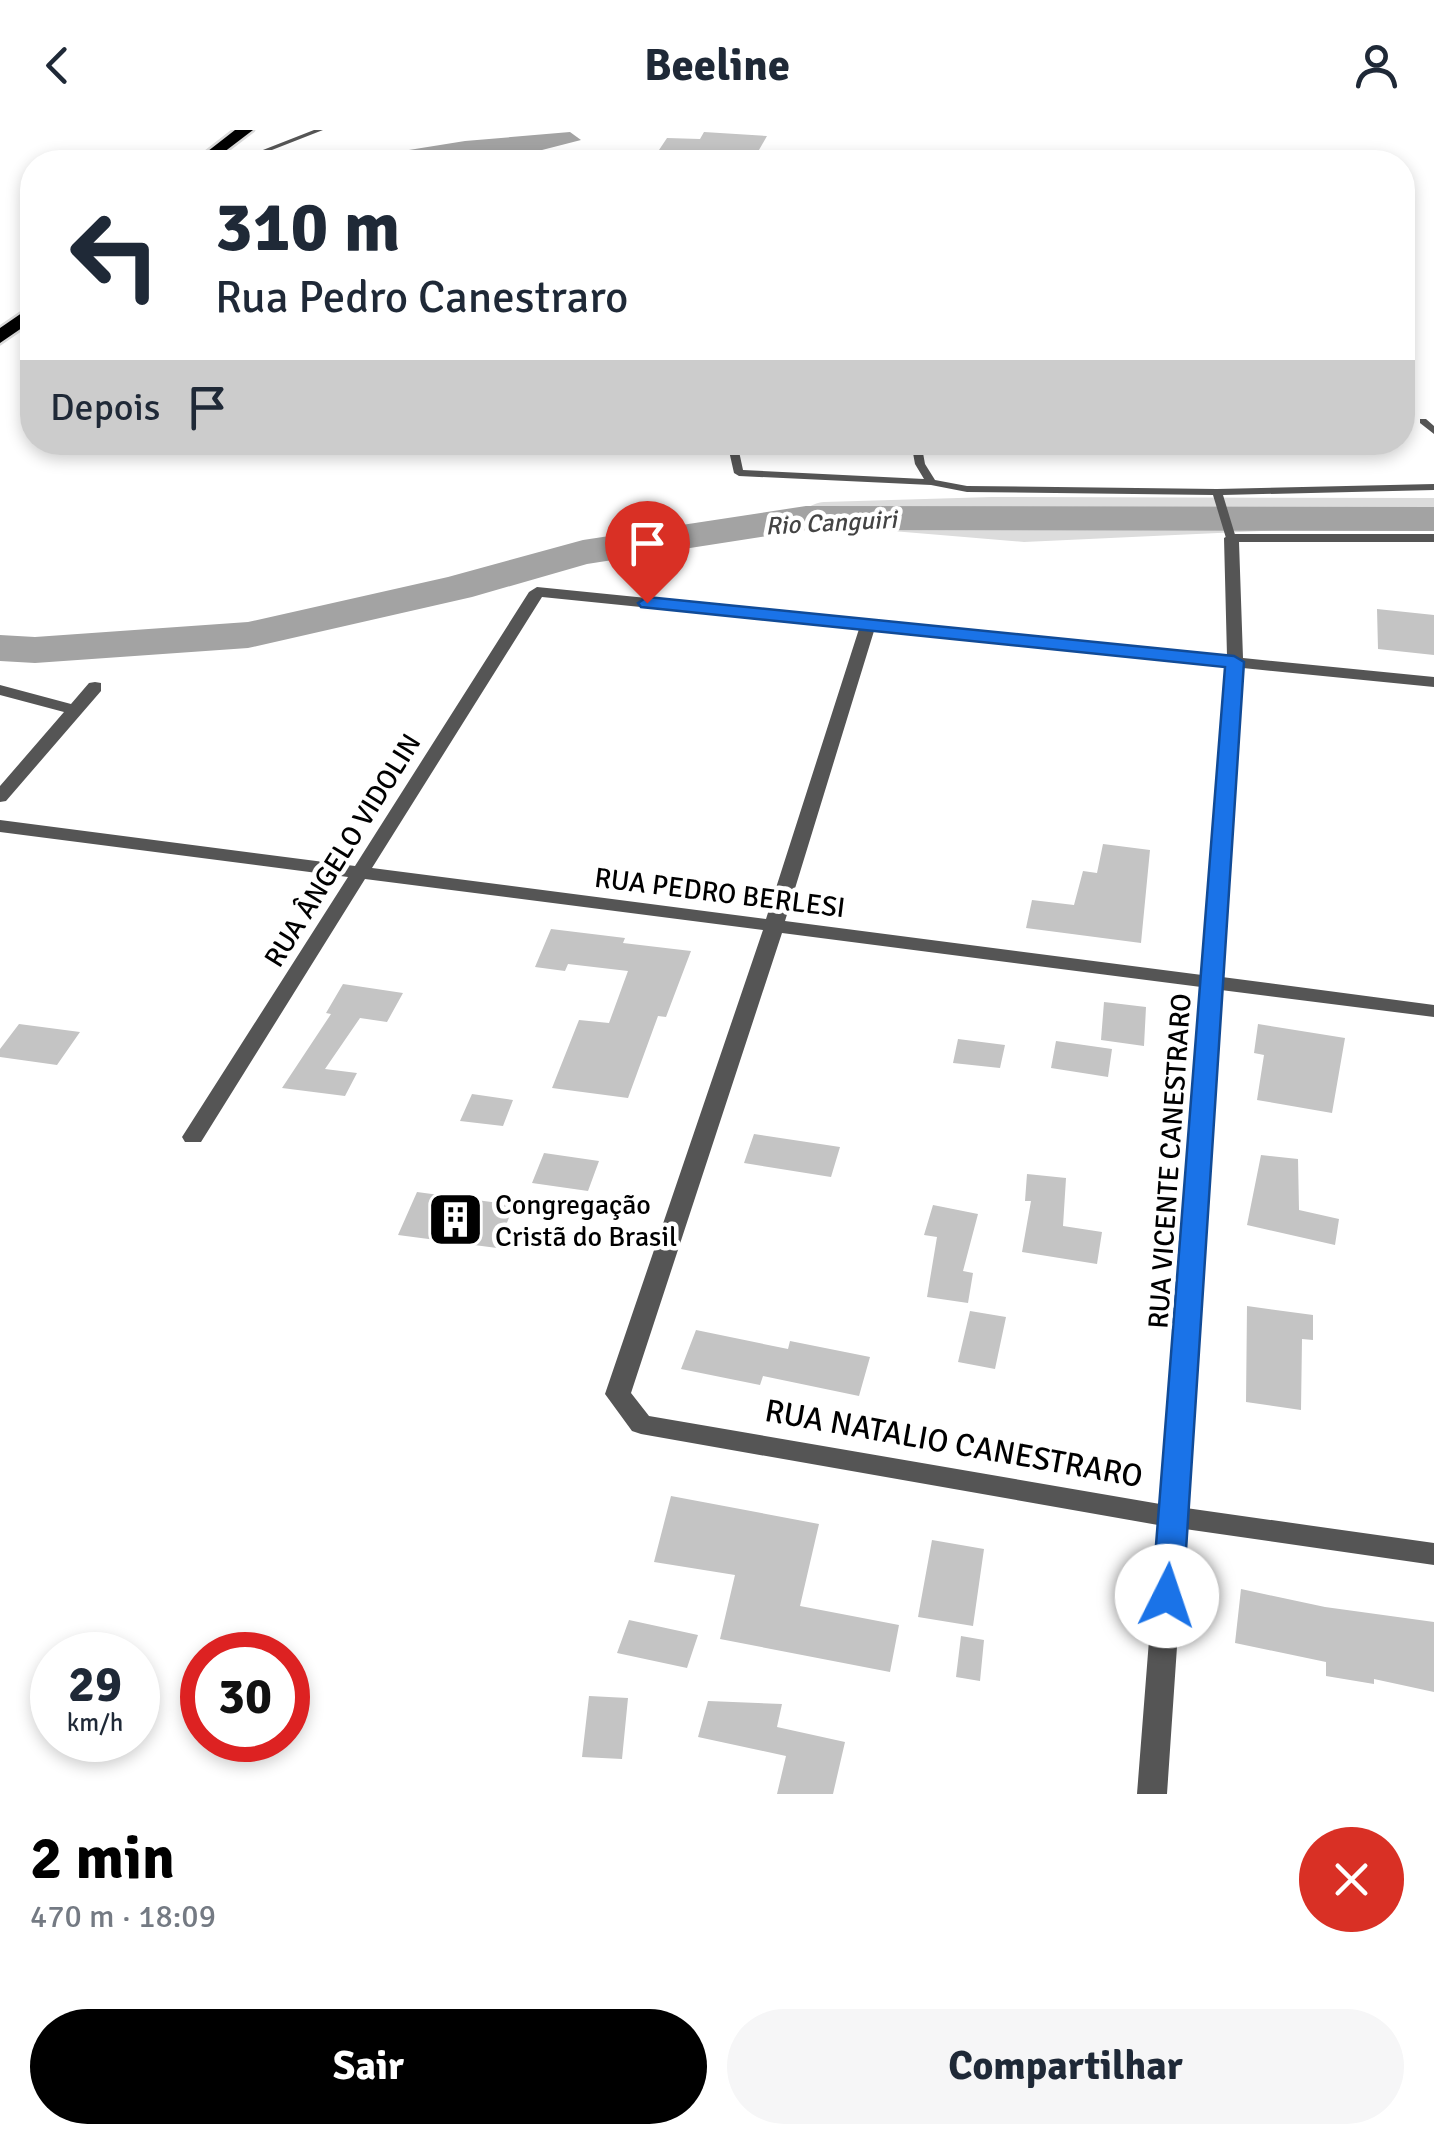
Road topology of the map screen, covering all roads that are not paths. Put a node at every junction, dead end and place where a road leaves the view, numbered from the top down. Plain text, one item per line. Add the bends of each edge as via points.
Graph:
1 (245, 130) edge
2 (270, 130) edge
3 (320, 130) edge
4 (218, 150) edge
5 (244, 150) edge
6 (268, 150) edge
7 (20, 299) edge
8 (0, 315) edge
9 (1423, 421) dead end
10 (1434, 431) edge
11 (735, 455) edge
12 (918, 455) edge
13 (931, 482) junction
14 (1434, 487) edge
15 (1217, 492) junction
16 (1230, 535) junction
17 (1434, 538) edge
18 (868, 625) junction
19 (1234, 662) junction
20 (1434, 682) edge
21 (95, 688) dead end
22 (0, 690) edge
23 (74, 710) junction
24 (0, 797) edge
25 (0, 826) edge
26 (362, 873) junction
27 (774, 926) junction
28 (1212, 983) junction
29 (1434, 1011) edge
30 (193, 1136) dead end
31 (1173, 1517) junction
32 (1434, 1554) edge
33 (1152, 1794) edge

1 - 4 highway
2 - 5 highway
3 - 6 lane
7 - 8 highway
9 - 10 lane
11 - 13 lane via 739,474
12 - 13 lane
13 - 15 lane via 967,489
14 - 15 lane
15 - 16 lane
16 - 17 street
16 - 19 street, RUA VICENTE CANESTRARO
18 - 19 street
18 - 26 street, RUA ÂNGELO VIDOLIN via 536,592
18 - 27 street
19 - 20 street
19 - 28 street, RUA VICENTE CANESTRARO
21 - 23 street
22 - 23 street
23 - 24 street
25 - 26 street, RUA PEDRO BERLESI
26 - 27 street, RUA PEDRO BERLESI
26 - 30 street, RUA ÂNGELO VIDOLIN
27 - 28 street, RUA PEDRO BERLESI
27 - 31 street, RUA NATALIO CANESTRARO via 618,1394 641,1424
28 - 29 street, RUA PEDRO BERLESI
28 - 31 street, RUA VICENTE CANESTRARO
31 - 32 street, RUA NATALIO CANESTRARO
31 - 33 street, RUA VICENTE CANESTRARO

